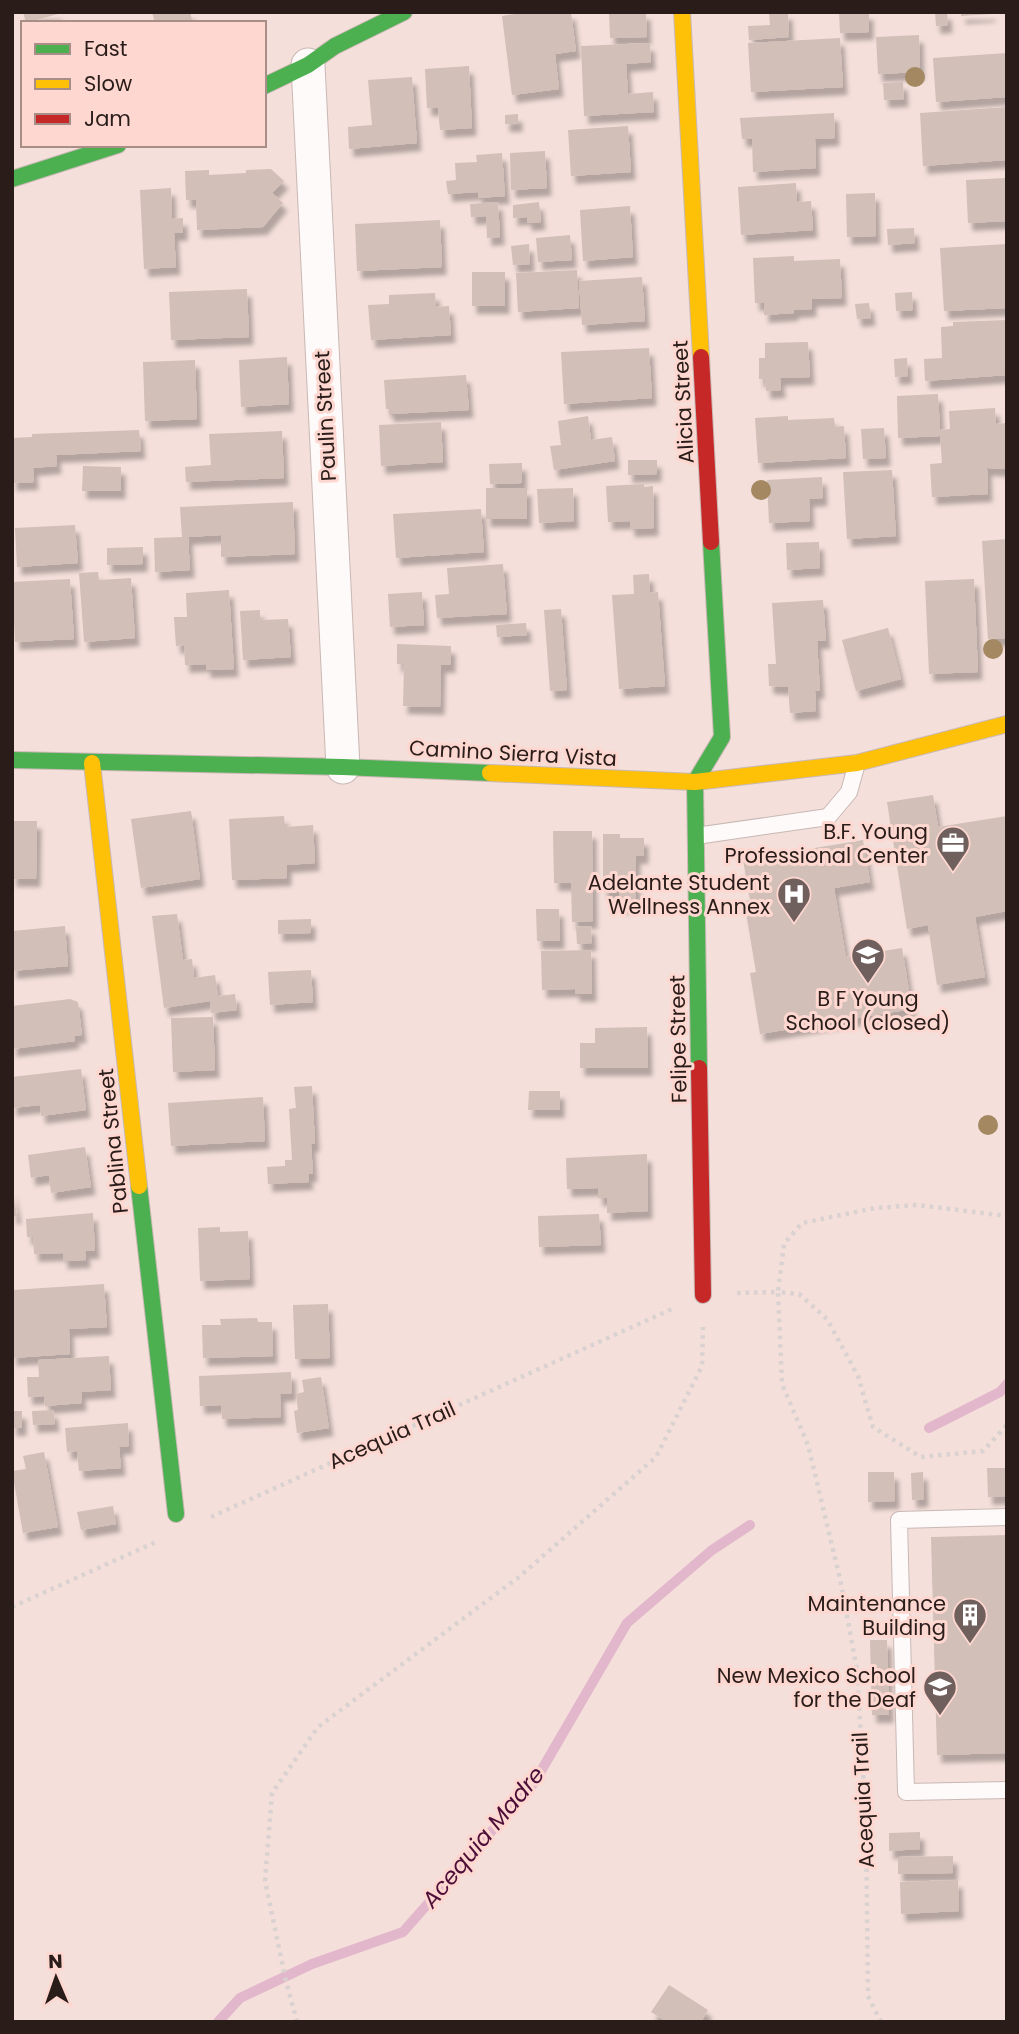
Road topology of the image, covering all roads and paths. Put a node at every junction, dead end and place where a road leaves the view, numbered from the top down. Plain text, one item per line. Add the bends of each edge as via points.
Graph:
1 (404, 12) edge
2 (682, 12) edge
3 (308, 65) junction
4 (266, 85) edge
5 (111, 147) edge
6 (13, 176) edge
7 (1007, 724) edge
8 (12, 760) edge
9 (92, 763) junction
10 (857, 763) junction
11 (343, 766) junction
12 (695, 782) junction
13 (696, 836) junction
14 (1007, 1216) edge
15 (778, 1292) junction
16 (703, 1295) junction
17 (1007, 1425) edge
18 (176, 1514) dead end
19 (1007, 1517) edge
20 (201, 1522) dead end
21 (163, 1539) dead end
22 (12, 1607) edge
23 (1007, 1790) edge
24 (297, 2022) edge
25 (881, 2022) edge

1 - 3 street via 335,46
2 - 12 street, Alicia Street via 722,737
3 - 4 street
3 - 11 street, Paulin Street
5 - 6 street
7 - 10 street, Camino Sierra Vista
8 - 9 street, Camino Sierra Vista
9 - 11 street, Camino Sierra Vista
9 - 18 street, Pablina Street
10 - 12 street, Camino Sierra Vista
10 - 13 lane via 849,792 828,817
11 - 12 street, Camino Sierra Vista
12 - 13 street, Felipe Street
13 - 16 street, Felipe Street
14 - 15 path, Acequia Trail via 918,1205 875,1208 802,1223 784,1244
15 - 16 path, Acequia Trail
15 - 17 path via 799,1294 827,1319 858,1376 873,1427 921,1457 983,1451
15 - 25 path, Acequia Trail via 782,1384 808,1445 856,1670 866,1821 868,1996
16 - 20 path, Acequia Trail
16 - 24 path via 702,1366 656,1457 519,1577 318,1727 272,1793 265,1881
19 - 23 lane via 899,1520 906,1792
21 - 22 path

